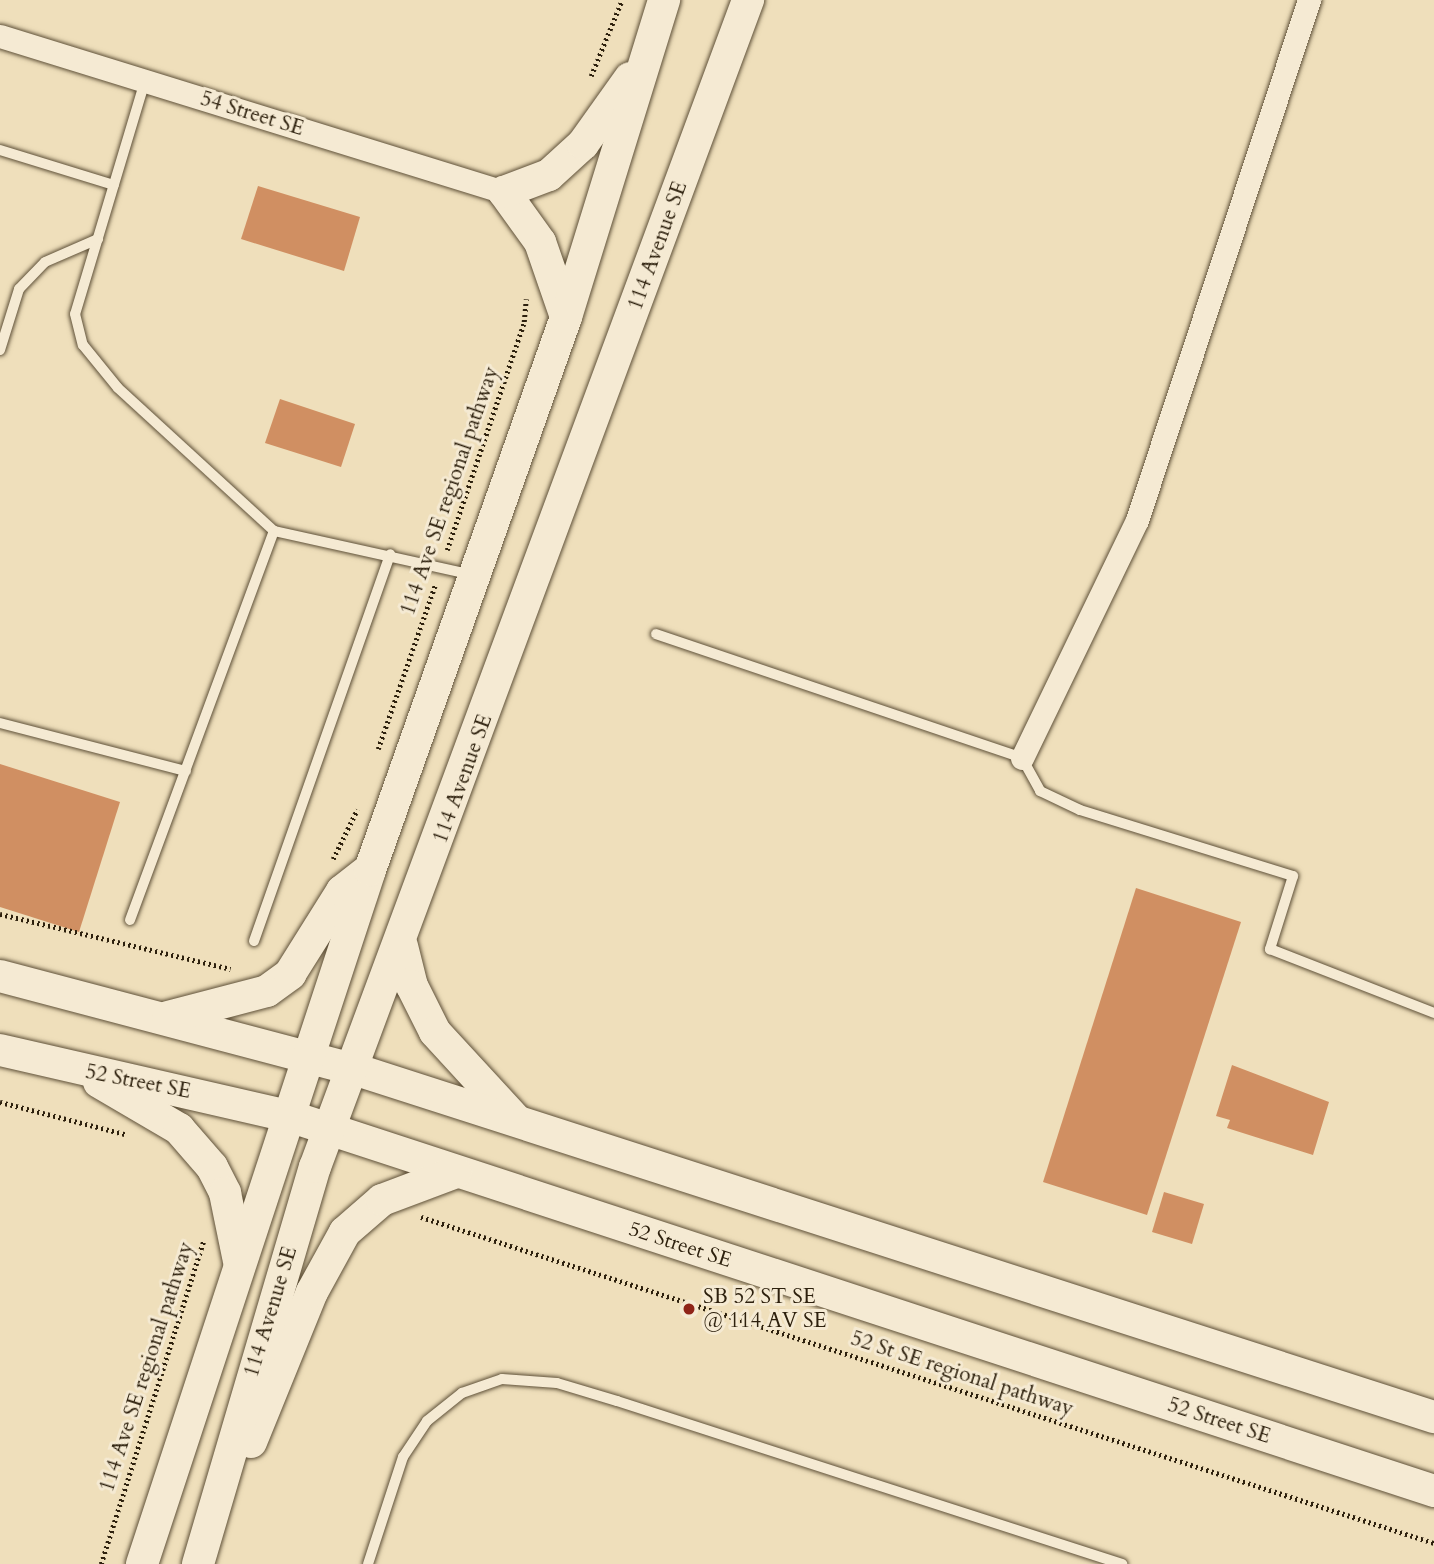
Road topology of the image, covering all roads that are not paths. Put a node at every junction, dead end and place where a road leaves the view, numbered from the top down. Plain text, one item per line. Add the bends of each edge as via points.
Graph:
1 (664, 0) edge
2 (746, 0) edge
3 (1309, 0) edge
4 (0, 36) edge
5 (646, 56) junction
6 (145, 81) junction
7 (0, 150) edge
8 (114, 185) junction
9 (503, 192) junction
10 (98, 239) junction
11 (566, 317) junction
12 (0, 350) edge
13 (274, 531) junction
14 (390, 554) junction
15 (475, 576) junction
16 (656, 634) dead end
17 (0, 723) edge
18 (1022, 758) junction
19 (186, 771) junction
20 (370, 870) junction
21 (130, 920) dead end
22 (254, 941) dead end
23 (402, 946) junction
24 (0, 976) edge
25 (1434, 1013) edge
26 (166, 1017) junction
27 (0, 1050) edge
28 (310, 1055) junction
29 (76, 1069) junction
30 (357, 1070) junction
31 (289, 1116) junction
32 (516, 1120) junction
33 (332, 1129) junction
34 (456, 1172) junction
35 (239, 1264) junction
36 (1434, 1416) edge
37 (1434, 1491) edge
38 (213, 1518) junction
39 (142, 1564) edge
40 (198, 1564) edge
41 (368, 1564) edge
42 (1122, 1564) edge

1 - 5 main road, 114 Avenue SE
2 - 23 main road, 114 Avenue SE
3 - 18 street via 1136,520
4 - 6 street, 54 Street SE
5 - 9 main road via 583,144 549,175
5 - 11 main road, 114 Avenue SE
6 - 8 lane
6 - 9 street, 54 Street SE
7 - 8 lane
8 - 10 lane
9 - 11 main road via 540,242
10 - 12 lane via 45,262 19,289
10 - 13 lane via 75,314 83,345 118,388
11 - 15 main road, 114 Avenue SE
13 - 14 lane
13 - 19 lane
14 - 15 lane
14 - 22 lane
15 - 20 main road, 114 Avenue SE
16 - 18 lane
17 - 19 lane
18 - 25 lane via 1040,791 1080,810 1293,876 1270,949
19 - 21 lane
20 - 26 main road via 342,891 283,980 267,991
20 - 28 main road, 114 Avenue SE
23 - 30 main road, 114 Avenue SE
23 - 32 main road via 412,986 435,1031
24 - 26 main road
26 - 28 main road
27 - 29 main road, 52 Street SE
28 - 30 main road
28 - 31 main road, 114 Avenue SE
29 - 31 main road, 52 Street SE
29 - 35 main road via 179,1129 204,1158 225,1193
30 - 32 main road
30 - 33 main road, 114 Avenue SE
31 - 33 main road, 52 Street SE
31 - 35 main road, 114 Avenue SE
32 - 36 main road
33 - 34 main road, 52 Street SE
33 - 38 main road, 114 Avenue SE
34 - 37 main road, 52 Street SE
34 - 38 main road via 382,1200 345,1232 312,1292
35 - 39 main road, 114 Avenue SE
38 - 40 main road, 114 Avenue SE
41 - 42 lane via 403,1457 427,1421 462,1393 502,1379 557,1383

